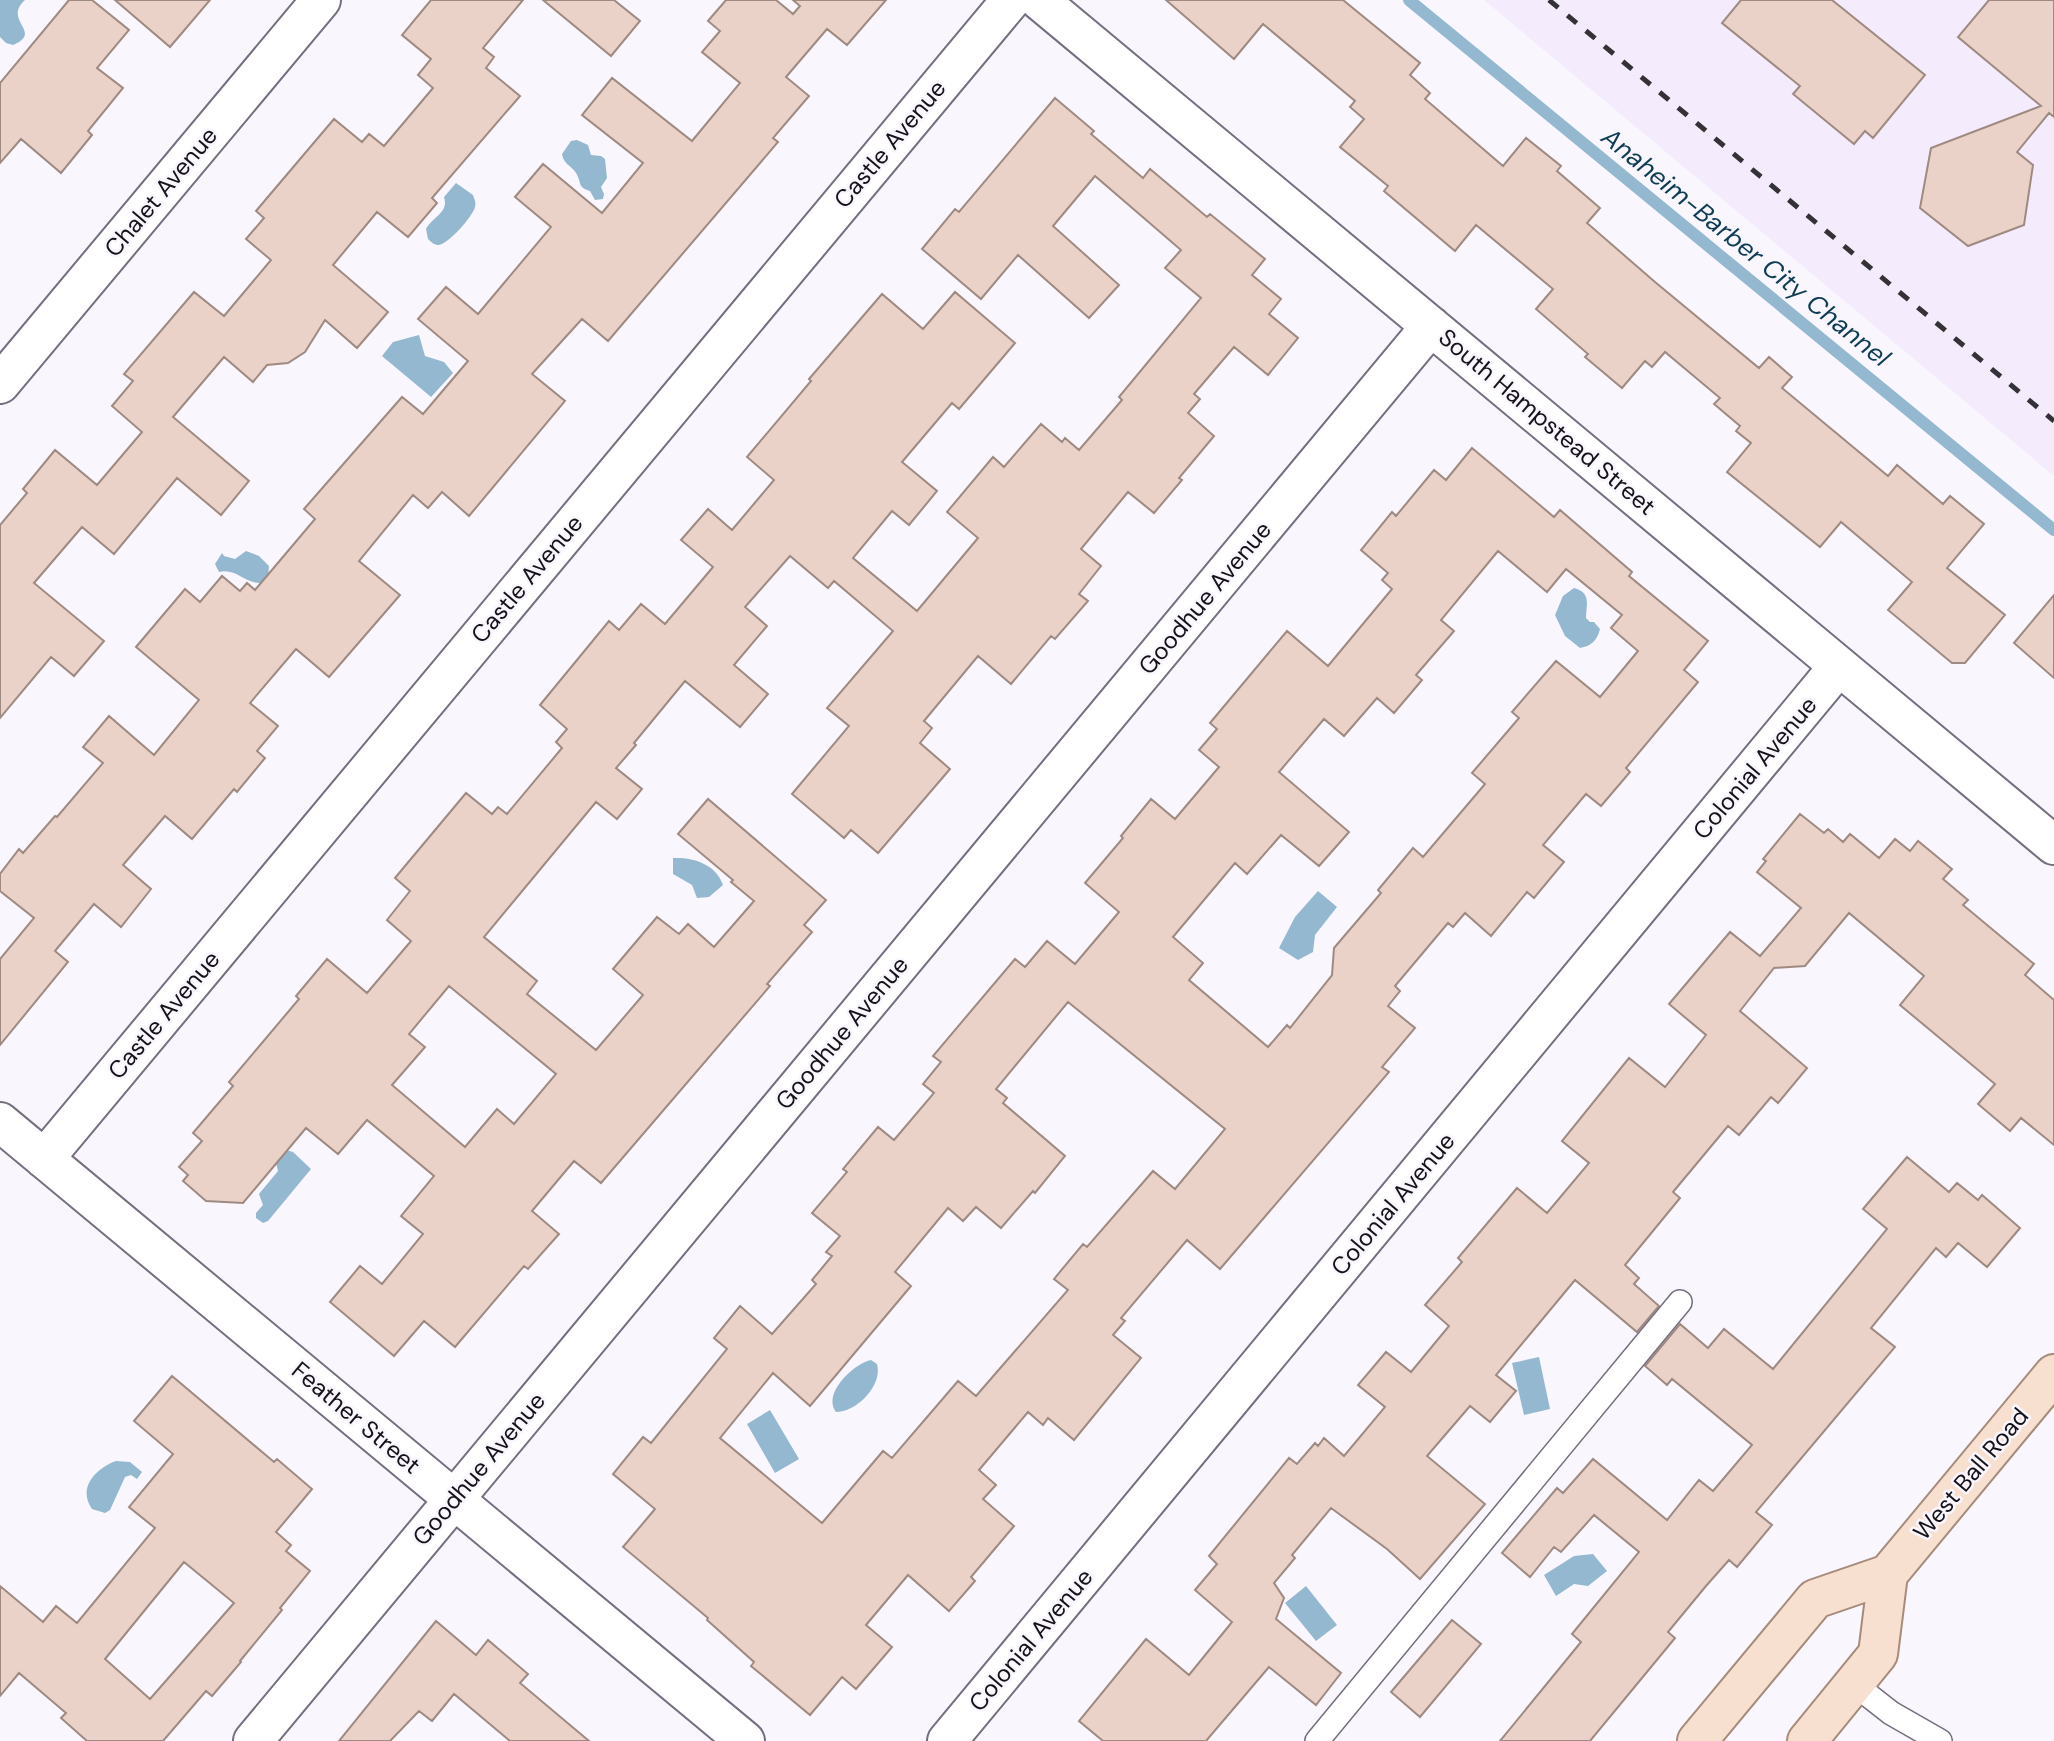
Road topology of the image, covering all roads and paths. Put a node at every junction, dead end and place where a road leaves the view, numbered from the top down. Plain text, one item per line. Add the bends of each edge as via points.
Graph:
1 (321, 0) edge
2 (1011, 0) edge
3 (1039, 0) edge
4 (1431, 326) junction
5 (0, 384) edge
6 (1839, 666) junction
7 (2054, 845) edge
8 (0, 1122) edge
9 (44, 1159) junction
10 (1680, 1302) dead end
11 (2054, 1374) edge
12 (454, 1499) junction
13 (1888, 1574) junction
14 (1854, 1684) junction
15 (253, 1741) edge
16 (745, 1741) edge
17 (947, 1741) edge
18 (1317, 1741) edge
19 (1697, 1741) edge
20 (1807, 1741) edge
21 (1940, 1741) edge

1 - 5 street, Chalet Avenue
2 - 9 street, Castle Avenue
3 - 4 street, South Hampstead Street
4 - 6 street, South Hampstead Street
4 - 12 street, Goodhue Avenue
6 - 7 street, South Hampstead Street
6 - 17 street, Colonial Avenue
8 - 9 street, Feather Street
9 - 12 street, Feather Street
10 - 18 lane
11 - 13 main road, West Ball Road
12 - 15 street, Goodhue Avenue
12 - 16 street, Feather Street
13 - 14 main road via 1878,1654
13 - 19 main road via 1815,1599
14 - 20 main road
14 - 21 lane via 1891,1713

